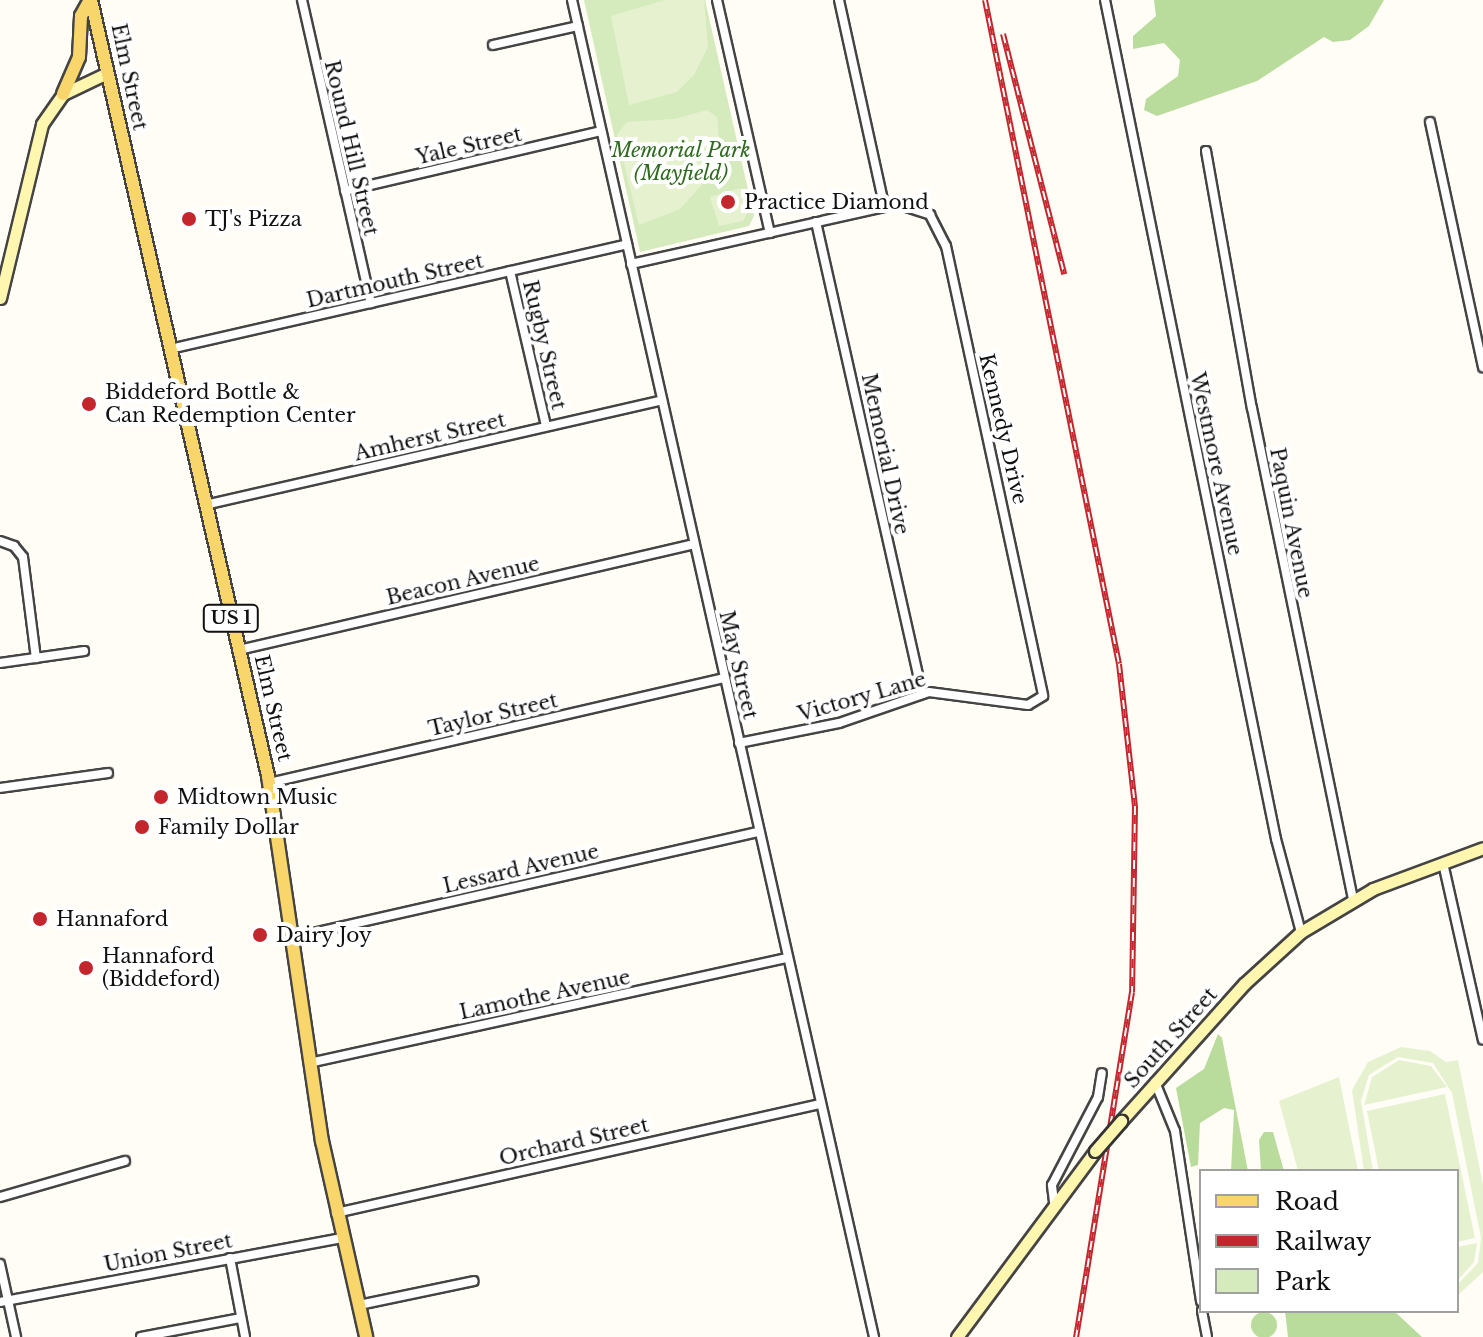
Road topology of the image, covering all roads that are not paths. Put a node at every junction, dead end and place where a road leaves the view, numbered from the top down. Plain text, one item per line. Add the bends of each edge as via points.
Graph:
1 (91, 0) edge
2 (302, 0) edge
3 (572, 0) edge
4 (717, 0) edge
5 (839, 0) edge
6 (1105, 0) edge
7 (578, 26) junction
8 (493, 45) dead end
9 (107, 73) junction
10 (63, 94) junction
11 (1430, 122) dead end
12 (601, 131) junction
13 (1206, 151) dead end
14 (345, 191) junction
15 (882, 201) junction
16 (816, 222) junction
17 (770, 233) junction
18 (627, 244) junction
19 (631, 264) junction
20 (3, 269) edge
21 (510, 271) junction
22 (0, 298) edge
23 (371, 303) junction
24 (170, 349) junction
25 (1483, 367) edge
26 (662, 400) junction
27 (546, 426) junction
28 (205, 505) junction
29 (0, 541) edge
30 (694, 544) junction
31 (239, 650) junction
32 (84, 651) dead end
33 (36, 658) junction
34 (0, 663) edge
35 (724, 678) junction
36 (922, 694) junction
37 (1041, 701) joint
38 (739, 743) junction
39 (108, 773) dead end
40 (269, 783) junction
41 (0, 788) edge
42 (758, 832) junction
43 (1483, 848) edge
44 (1443, 863) junction
45 (1353, 899) junction
46 (1301, 932) junction
47 (291, 938) junction
48 (787, 958) junction
49 (1483, 1040) edge
50 (309, 1063) junction
51 (1102, 1073) dead end
52 (1155, 1082) junction
53 (820, 1104) junction
54 (125, 1161) dead end
55 (0, 1197) edge
56 (1054, 1202) junction
57 (336, 1213) junction
58 (342, 1238) junction
59 (230, 1258) junction
60 (0, 1264) edge
61 (474, 1281) dead end
62 (1199, 1288) edge
63 (4, 1301) edge
64 (359, 1305) junction
65 (1202, 1313) edge
66 (241, 1318) junction
67 (16, 1337) edge
68 (141, 1337) edge
69 (245, 1337) edge
70 (366, 1337) edge
71 (874, 1337) edge
72 (957, 1337) edge
73 (1207, 1337) edge

1 - 9 main road, Elm Street / US 1
1 - 10 main road via 81,16 79,57
2 - 14 street, Round Hill Street
3 - 7 street, May Street
4 - 17 street
5 - 15 street
6 - 46 street, Westmore Avenue via 1276,839
7 - 8 street
7 - 12 street, May Street
9 - 10 street
9 - 24 main road, Elm Street / US 1
10 - 20 street via 36,139
11 - 25 street
12 - 14 street, Yale Street
12 - 18 street, May Street
13 - 45 street, Paquin Avenue via 1252,408
14 - 23 street, Round Hill Street
15 - 16 street
15 - 37 street, Kennedy Drive via 922,209 943,236 1040,668
16 - 17 street
16 - 36 street, Memorial Drive
17 - 19 street
18 - 19 street, May Street
18 - 21 street, Dartmouth Street
19 - 26 street, May Street
20 - 22 street
21 - 23 street, Dartmouth Street
21 - 27 street, Rugby Street
23 - 24 street, Dartmouth Street
24 - 28 main road, Elm Street / US 1
26 - 27 street, Amherst Street
26 - 30 street, May Street
27 - 28 street, Amherst Street
28 - 31 main road, Elm Street / US 1
29 - 33 street via 23,557
30 - 31 street, Beacon Avenue
30 - 35 street, May Street
31 - 40 main road, Elm Street / US 1
32 - 33 street
33 - 34 street
35 - 38 street, May Street
35 - 40 street, Taylor Street
36 - 37 street, Victory Lane via 1028,705
36 - 38 street, Victory Lane via 839,723
38 - 42 street, May Street
39 - 41 street
40 - 47 main road, Elm Street / US 1
42 - 47 street, Lessard Avenue
42 - 48 street, May Street
43 - 44 street, South Street
44 - 45 street, South Street
44 - 49 street
45 - 46 street, South Street
46 - 52 street, South Street via 1226,1003
47 - 50 main road, Elm Street / US 1
48 - 50 street, Lamothe Avenue
48 - 53 street, May Street
50 - 57 main road, Elm Street / US 1
51 - 56 street via 1098,1097 1052,1185
52 - 56 street, South Street, bridge
52 - 62 street via 1175,1131
53 - 57 street, Orchard Street
53 - 71 street, May Street
54 - 55 street
56 - 72 street, South Street
57 - 58 main road, Elm Street / US 1
58 - 59 street, Union Street
58 - 64 main road, Elm Street / US 1
59 - 63 street, Union Street
59 - 66 street
60 - 63 street
61 - 64 street
63 - 67 street
64 - 70 main road, Elm Street / US 1
65 - 73 street
66 - 68 street
66 - 69 street

